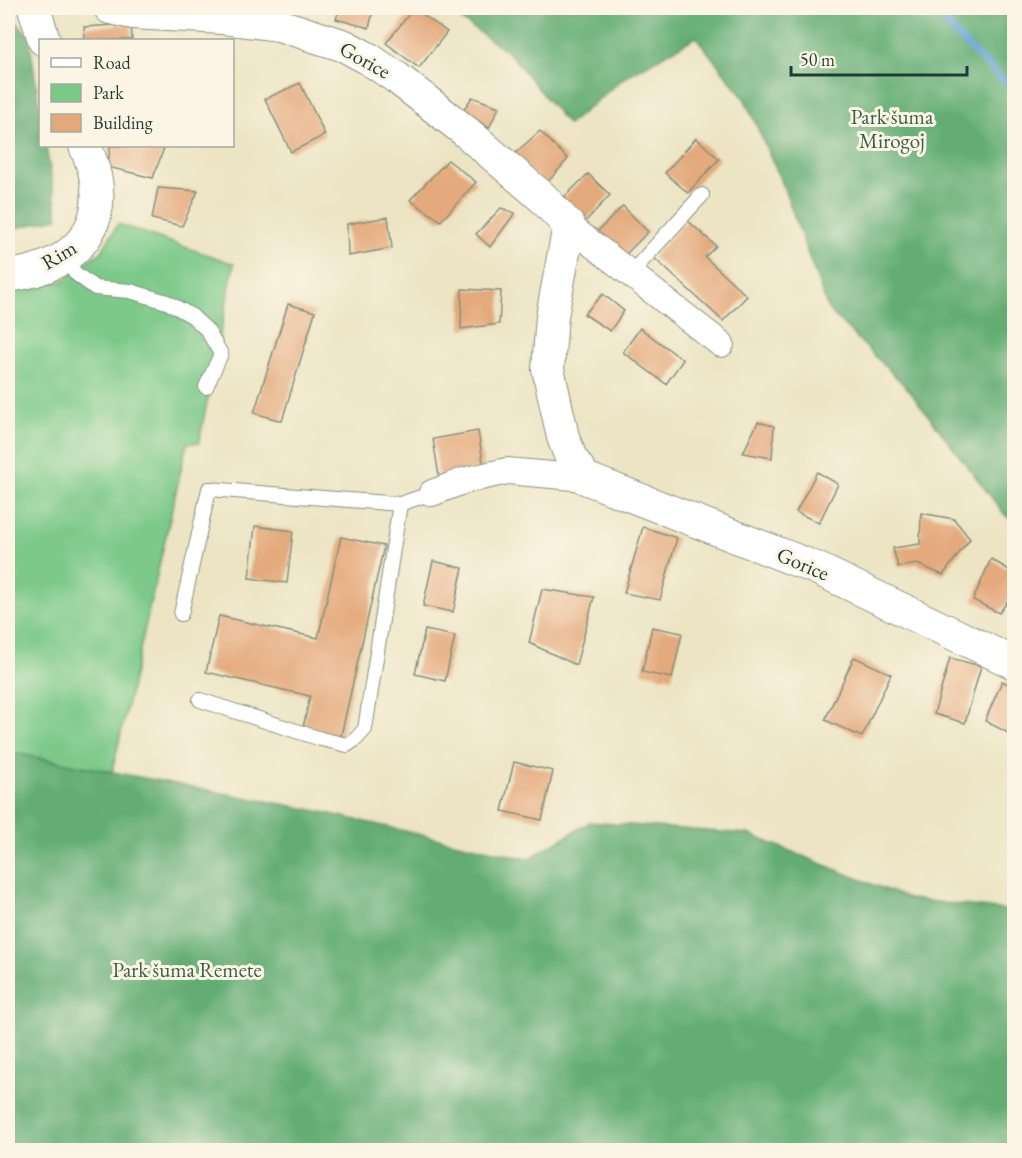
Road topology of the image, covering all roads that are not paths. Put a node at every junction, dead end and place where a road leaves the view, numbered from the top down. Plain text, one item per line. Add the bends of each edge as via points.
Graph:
1 (34, 8) edge
2 (110, 8) edge
3 (44, 39) edge
4 (85, 147) edge
5 (702, 195) dead end
6 (569, 226) junction
7 (64, 256) junction
8 (630, 274) junction
9 (8, 276) edge
10 (721, 345) dead end
11 (206, 387) dead end
12 (585, 478) junction
13 (432, 493) joint
14 (400, 504) junction
15 (181, 614) dead end
16 (1014, 663) edge
17 (200, 700) dead end

1 - 3 street
2 - 6 street, Gorice via 279,25 345,46 397,78 465,131 542,197
4 - 7 street, Rim via 95,180 96,221 78,248
5 - 8 lane
6 - 8 street, Gorice
6 - 12 street via 552,316 548,369 563,436 571,458
7 - 9 street, Rim via 44,267
7 - 11 lane via 75,273 95,288 130,291 167,302 192,316 207,330 222,354
8 - 10 street, Gorice
12 - 13 street, Gorice via 507,471
12 - 16 street, Gorice via 816,568
13 - 14 lane
14 - 15 lane via 209,489
14 - 17 lane via 365,729 356,739 347,745 321,739

